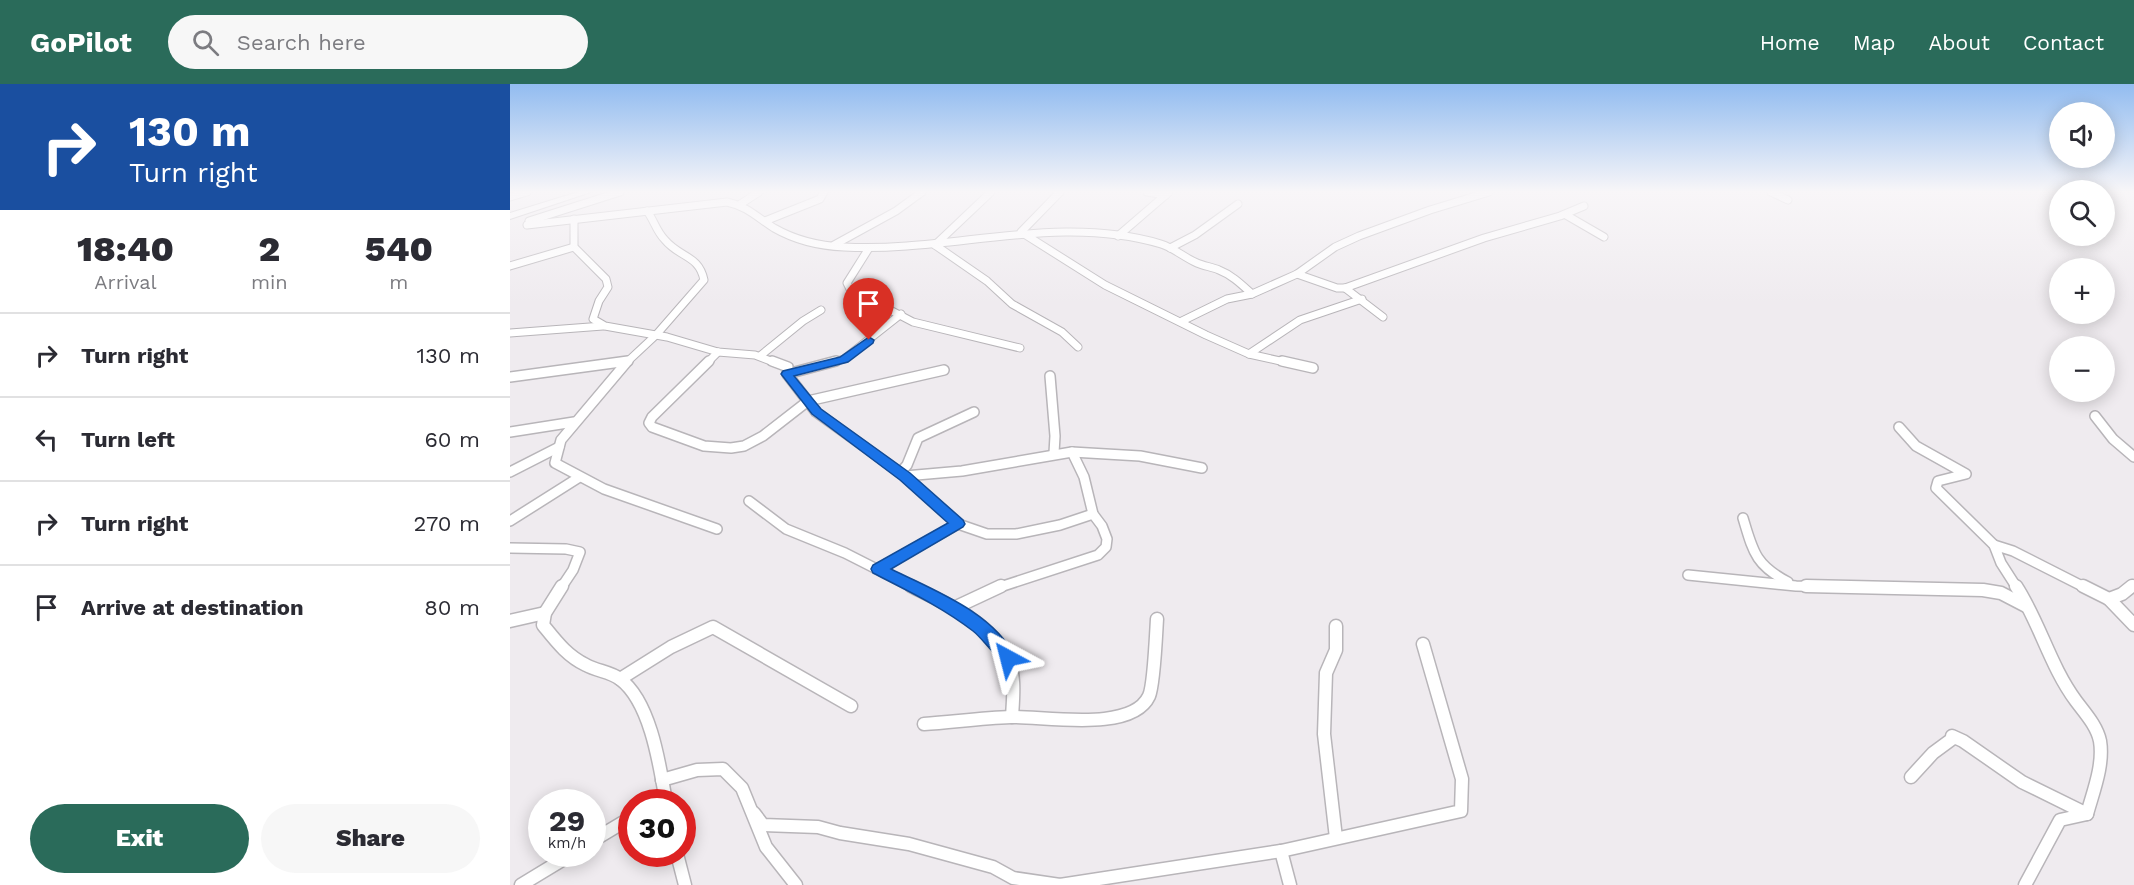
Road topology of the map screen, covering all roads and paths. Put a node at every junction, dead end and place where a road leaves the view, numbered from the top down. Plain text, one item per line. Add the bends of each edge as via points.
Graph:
1 (574, 229) edge
2 (656, 229) edge
3 (779, 229) edge
4 (862, 229) edge
5 (952, 229) edge
6 (1023, 229) edge
7 (1126, 229) edge
8 (1204, 229) edge
9 (1377, 229) edge
10 (1509, 229) edge
11 (1591, 229) edge
12 (1021, 232) junction
13 (1118, 236) junction
14 (1604, 237) dead end
15 (833, 245) junction
16 (935, 245) junction
17 (573, 247) junction
18 (869, 248) junction
19 (1170, 248) junction
20 (510, 266) edge
21 (1297, 274) junction
22 (1345, 288) junction
23 (1252, 294) junction
24 (1362, 299) junction
25 (821, 310) dead end
26 (901, 314) junction
27 (1383, 316) dead end
28 (1182, 321) junction
29 (604, 326) junction
30 (510, 333) edge
31 (656, 335) junction
32 (1078, 347) dead end
33 (1020, 348) dead end
34 (718, 352) junction
35 (1250, 354) junction
36 (760, 356) junction
37 (626, 363) junction
38 (1313, 368) dead end
39 (944, 370) dead end
40 (787, 374) junction
41 (1050, 376) dead end
42 (510, 377) edge
43 (808, 401) junction
44 (974, 412) dead end
45 (2095, 416) dead end
46 (574, 422) junction
47 (1899, 427) dead end
48 (510, 432) edge
49 (560, 447) junction
50 (1072, 452) junction
51 (1054, 453) junction
52 (2134, 457) edge
53 (1202, 468) dead end
54 (510, 472) edge
55 (903, 475) junction
56 (578, 478) junction
57 (749, 501) dead end
58 (1093, 514) junction
59 (1743, 518) dead end
60 (510, 522) edge
61 (958, 524) junction
62 (717, 529) dead end
63 (1994, 545) junction
64 (510, 548) edge
65 (878, 569) junction
66 (1688, 575) dead end
67 (2134, 585) edge
68 (1796, 586) junction
69 (2109, 599) junction
70 (954, 608) junction
71 (2030, 608) junction
72 (545, 613) junction
73 (1157, 619) dead end
74 (510, 621) edge
75 (2134, 625) edge
76 (1336, 626) dead end
77 (1423, 644) dead end
78 (620, 679) junction
79 (851, 706) dead end
80 (1012, 717) junction
81 (924, 724) dead end
82 (1911, 777) dead end
83 (662, 780) junction
84 (662, 789) edge
85 (754, 813) junction
86 (2087, 814) junction
87 (1335, 838) junction
88 (1281, 851) junction
89 (551, 867) edge
90 (680, 867) edge
91 (1014, 881) edge
92 (521, 885) edge
93 (685, 885) edge
94 (796, 885) edge
95 (1290, 885) edge
96 (2025, 885) edge

1 - 17 street
2 - 31 street via 687,260 696,261 704,280
3 - 15 street
4 - 15 street
5 - 16 street
6 - 12 street
7 - 13 street
8 - 19 street
9 - 21 street via 1335,247
10 - 22 street
11 - 14 street
12 - 13 street
12 - 16 street
12 - 28 street via 1105,285
13 - 19 street
15 - 18 street
16 - 18 street
16 - 32 street via 987,281 1012,304 1062,332
17 - 20 street
17 - 29 street via 606,279 608,286 593,319
18 - 26 street via 846,286
19 - 23 street via 1220,270
21 - 22 street
21 - 23 street
22 - 24 street
23 - 28 street via 1227,299
24 - 27 street
24 - 35 street via 1300,320
25 - 36 street
26 - 33 street via 928,327
26 - 40 street via 844,360
28 - 35 street
29 - 30 street
29 - 31 street
31 - 34 street
31 - 37 street
34 - 36 street
34 - 43 street via 652,417 652,427 699,446 739,447 755,441
35 - 38 street
36 - 40 street via 788,367
37 - 42 street
37 - 46 street
39 - 43 street
40 - 43 street
41 - 51 street
43 - 55 street via 825,419
44 - 55 street via 918,438
45 - 52 street
46 - 48 street
46 - 49 street
47 - 63 street via 1916,446 1966,474 1938,481 1936,488
49 - 54 street
49 - 56 street via 555,463
50 - 51 street
50 - 53 street via 1140,456
50 - 58 street via 1084,477
51 - 55 street via 962,471
55 - 61 street
56 - 60 street
56 - 62 street
57 - 65 street via 786,529
58 - 61 street via 1016,534 987,534
58 - 70 street via 1107,539 1106,548 1098,555 1022,578
59 - 68 street via 1758,563 1770,574
61 - 65 street
63 - 69 street
63 - 71 street
64 - 72 street via 580,552
65 - 70 street
66 - 68 street
67 - 69 street
68 - 71 street via 1983,590 2001,593
69 - 75 street
70 - 80 street via 990,634 1008,658 1014,692
71 - 86 street via 2045,648 2100,741 2098,775
72 - 74 street
72 - 78 street via 543,625 564,651 585,665
73 - 80 street via 1150,695 1142,707 1127,715 1076,721
76 - 87 street via 1336,650 1326,673 1324,734
77 - 87 street via 1462,779 1461,811
78 - 79 street via 671,647 713,627
78 - 83 street via 638,703 654,737
80 - 81 street
82 - 86 street via 1952,736 2022,782
83 - 84 street
83 - 85 street via 697,770 723,769 742,788
85 - 91 street via 763,825 818,827 909,844 993,867
85 - 94 street via 766,847
86 - 96 street via 2060,820
87 - 88 street
88 - 91 street via 1060,885
88 - 95 street
89 - 92 street
90 - 93 street

